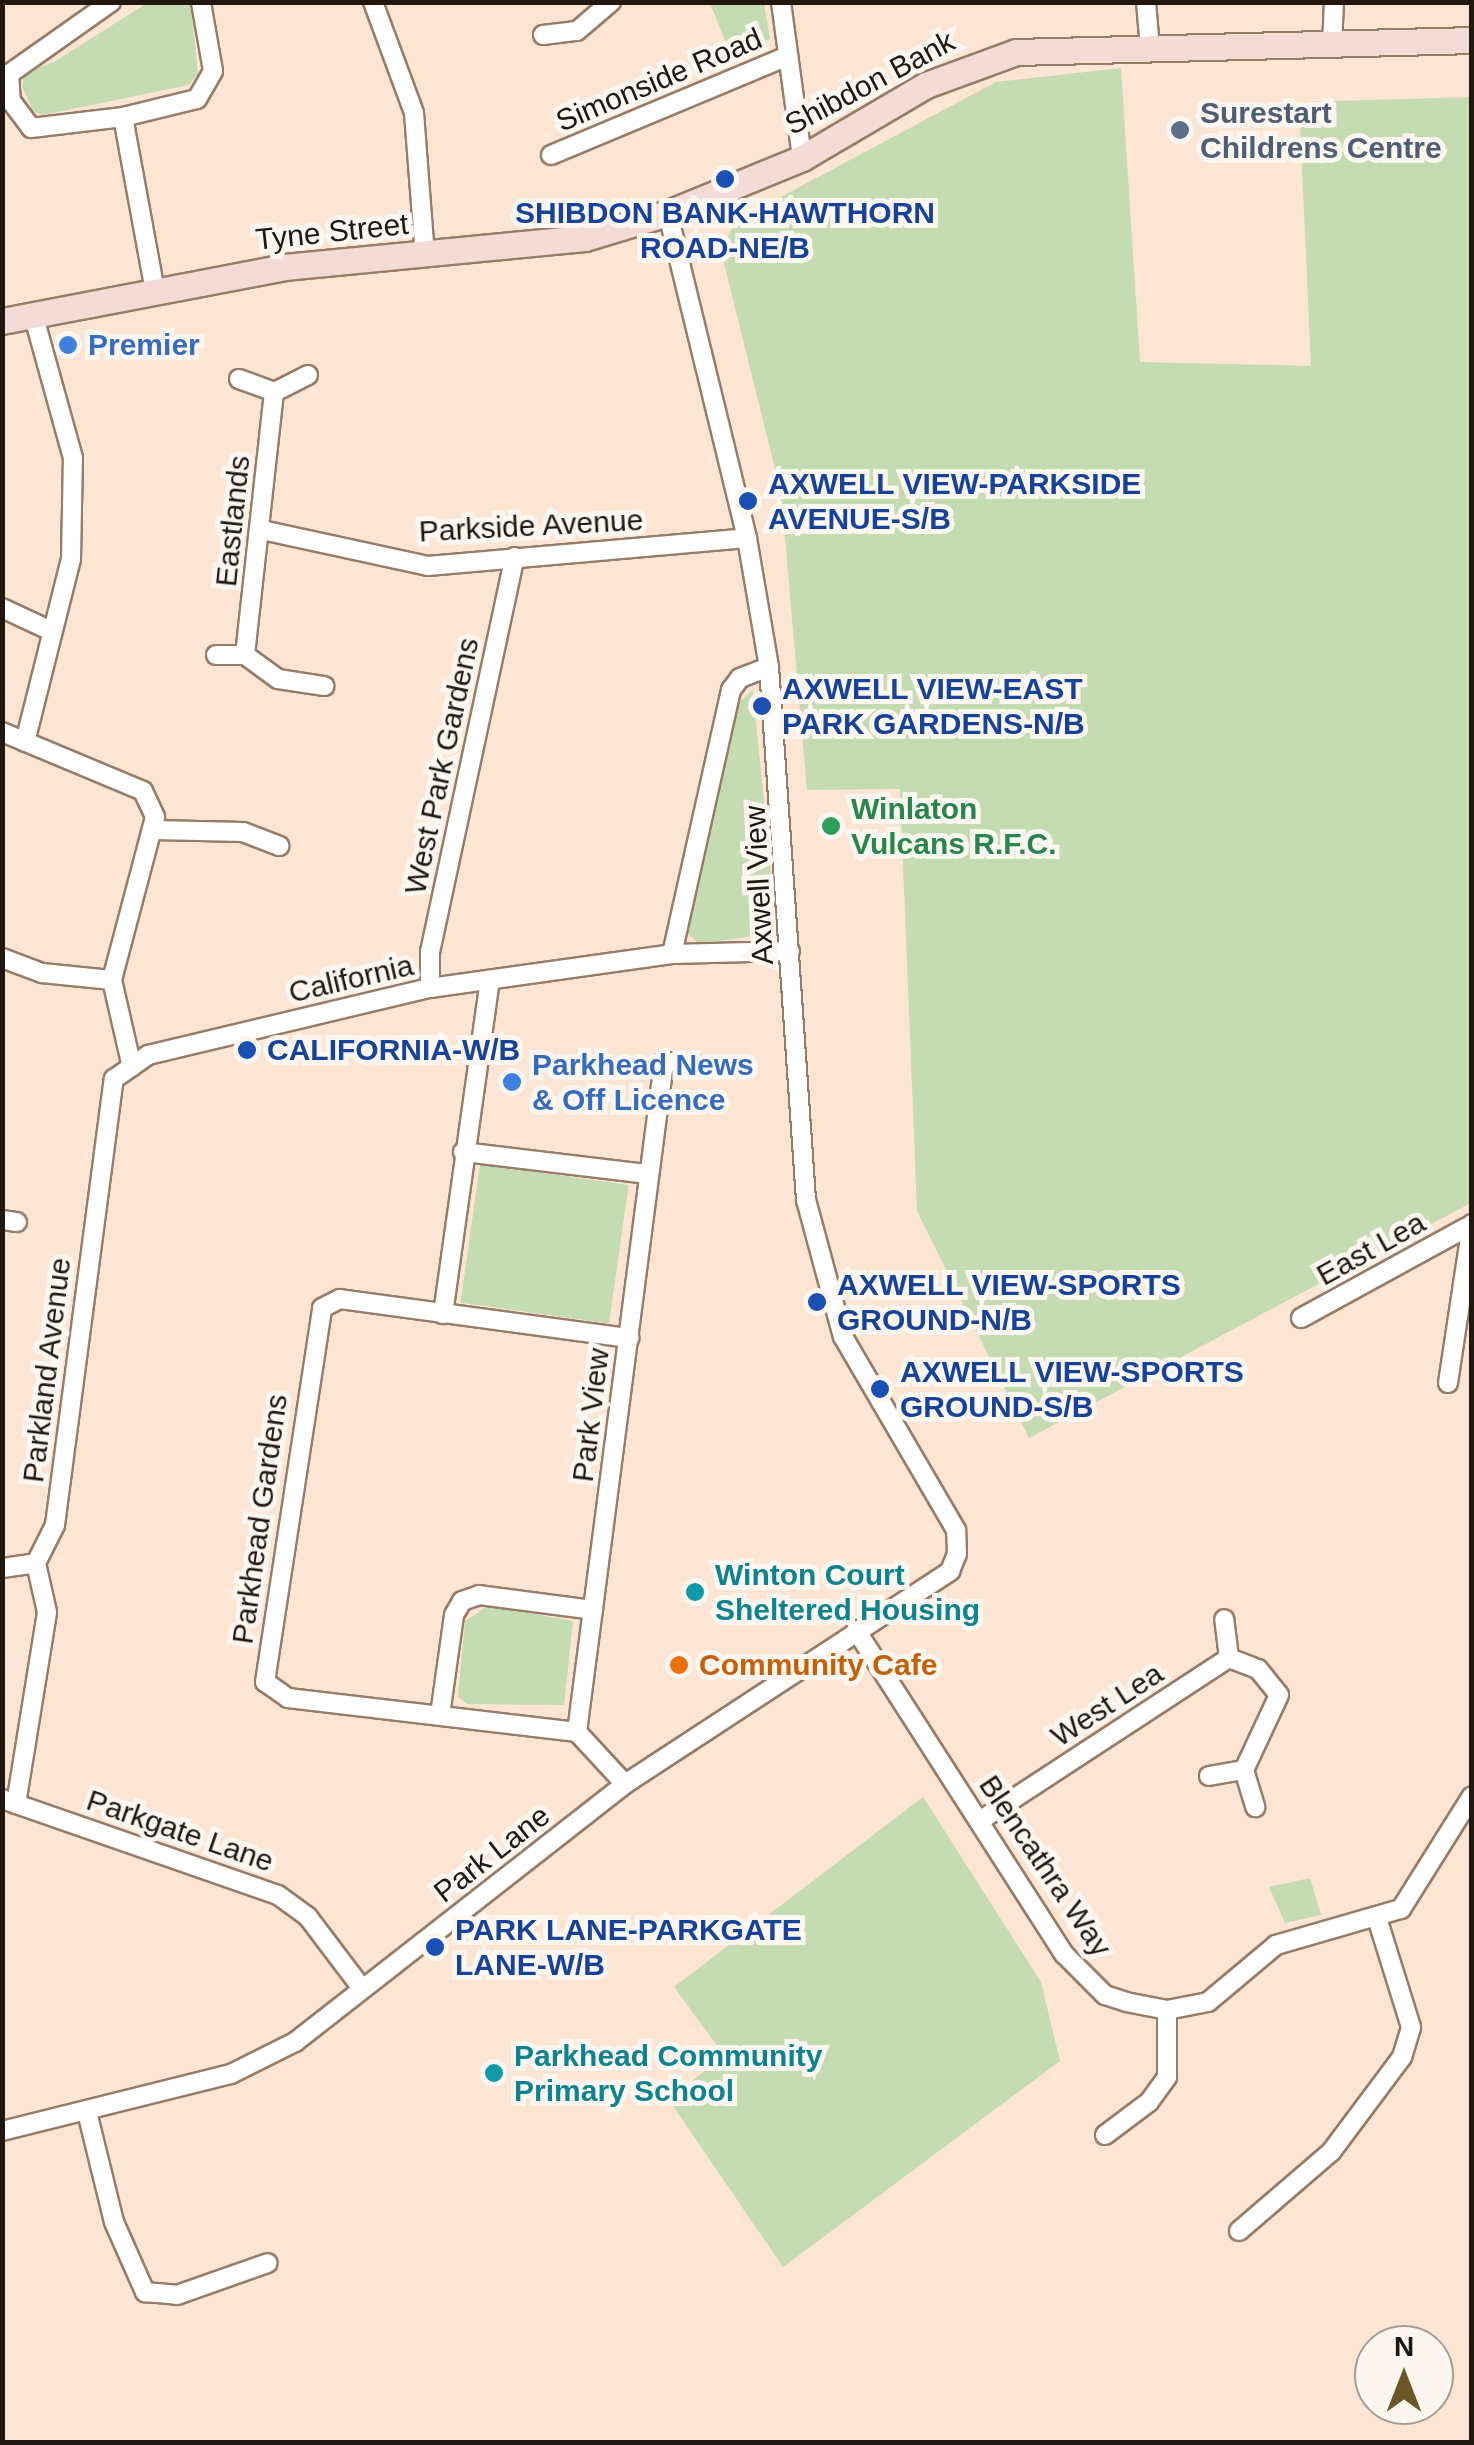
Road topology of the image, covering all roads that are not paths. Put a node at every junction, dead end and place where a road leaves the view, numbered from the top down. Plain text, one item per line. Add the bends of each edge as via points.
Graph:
1 (111, 2) edge
2 (201, 2) edge
3 (373, 2) edge
4 (611, 2) edge
5 (781, 2) edge
6 (1146, 2) edge
7 (1334, 2) edge
8 (543, 35) dead end
9 (1472, 40) edge
10 (1332, 47) junction
11 (1150, 48) junction
12 (788, 56) junction
13 (124, 117) junction
14 (551, 156) dead end
15 (802, 158) junction
16 (668, 213) junction
17 (425, 255) junction
18 (155, 291) junction
19 (33, 314) junction
20 (2, 321) edge
21 (308, 376) dead end
22 (239, 379) dead end
23 (274, 392) junction
24 (262, 530) junction
25 (747, 538) junction
26 (516, 557) junction
27 (2, 608) edge
28 (51, 630) junction
29 (216, 655) dead end
30 (245, 655) junction
31 (770, 667) junction
32 (324, 686) dead end
33 (2, 732) edge
34 (25, 742) junction
35 (154, 830) junction
36 (279, 846) dead end
37 (790, 951) junction
38 (672, 954) junction
39 (2, 958) edge
40 (112, 980) junction
41 (490, 982) junction
42 (430, 988) junction
43 (692, 1062) dead end
44 (132, 1066) junction
45 (463, 1152) junction
46 (648, 1174) junction
47 (1469, 1226) edge
48 (443, 1314) junction
49 (1301, 1318) dead end
50 (628, 1338) junction
51 (1448, 1383) dead end
52 (956, 1530) joint
53 (36, 1563) junction
54 (2, 1568) edge
55 (593, 1610) junction
56 (1224, 1619) dead end
57 (856, 1630) junction
58 (1230, 1658) junction
59 (440, 1716) junction
60 (577, 1732) junction
61 (1244, 1770) junction
62 (1209, 1776) dead end
63 (625, 1784) junction
64 (1472, 1796) edge
65 (9, 1801) edge
66 (1256, 1807) dead end
67 (981, 1820) junction
68 (1378, 1921) junction
69 (361, 1987) junction
70 (1167, 2010) junction
71 (87, 2112) junction
72 (2, 2131) edge
73 (1105, 2135) dead end
74 (1239, 2232) dead end
75 (268, 2263) dead end

1 - 13 street via 13,68 7,83 31,128
2 - 13 street via 213,71 205,93
3 - 17 street via 414,112
4 - 8 street via 577,31
5 - 12 street
6 - 11 street
7 - 10 street
9 - 10 street, Shibdon Bank
10 - 11 street, Shibdon Bank
11 - 15 street, Shibdon Bank via 1016,52 978,61
12 - 14 street, Simonside Road
12 - 15 street
13 - 18 street
15 - 16 street, Shibdon Bank
16 - 17 street, Tyne Street via 585,238
16 - 25 street, Axwell View
17 - 18 street, Tyne Street via 284,267
18 - 19 street, Tyne Street
19 - 20 street, Tyne Street
19 - 28 street via 73,458 71,558
21 - 23 street
22 - 23 street
23 - 24 street, Eastlands
24 - 26 street, Parkside Avenue via 428,566
24 - 30 street, Eastlands
25 - 26 street, Parkside Avenue
25 - 31 street, Axwell View
26 - 42 street, West Park Gardens via 430,952
27 - 28 street
28 - 34 street
29 - 30 street
30 - 32 street via 278,680
31 - 37 street, Axwell View
31 - 38 street via 740,678 731,690
33 - 34 street
34 - 35 street via 143,790 156,818
35 - 36 street via 243,832
35 - 40 street
37 - 38 street, California
37 - 52 street, Axwell View via 806,1200 843,1338
38 - 41 street, California
39 - 40 street via 42,973
40 - 44 street
41 - 42 street, California
41 - 45 street
42 - 44 street, California via 148,1056
43 - 46 street, Park View via 664,1062
44 - 53 street, Parkland Avenue via 114,1078 55,1525
45 - 46 street
45 - 48 street
46 - 50 street, Park View
47 - 49 street, East Lea
47 - 51 street, East Lea
48 - 50 street, Parkhead Gardens
48 - 59 street, Parkhead Gardens via 340,1299 322,1308 265,1682 288,1698
50 - 55 street, Park View
52 - 57 street, Park Lane via 950,1571
53 - 54 street
53 - 65 street via 47,1612
55 - 59 street via 478,1595 462,1601 454,1615
55 - 60 street, Park View
56 - 58 street
57 - 63 street, Park Lane
57 - 67 street, Blencathra Way
58 - 61 street via 1258,1669 1279,1695
58 - 67 street, West Lea
59 - 60 street, Parkhead Gardens
60 - 63 street
61 - 62 street
61 - 66 street
63 - 69 street, Park Lane
64 - 68 street, Blencathra Way via 1416,1892
65 - 69 street, Parkgate Lane via 278,1894 308,1917
67 - 70 street, Blencathra Way via 1083,1977 1105,1995
68 - 70 street, Blencathra Way via 1276,1945 1208,2002
68 - 74 street via 1411,2026 1402,2057 1331,2152
69 - 71 street, Park Lane via 295,2042 231,2074
70 - 73 street via 1167,2077 1149,2102
71 - 72 street, Park Lane
71 - 75 street via 114,2222 144,2292 177,2296

